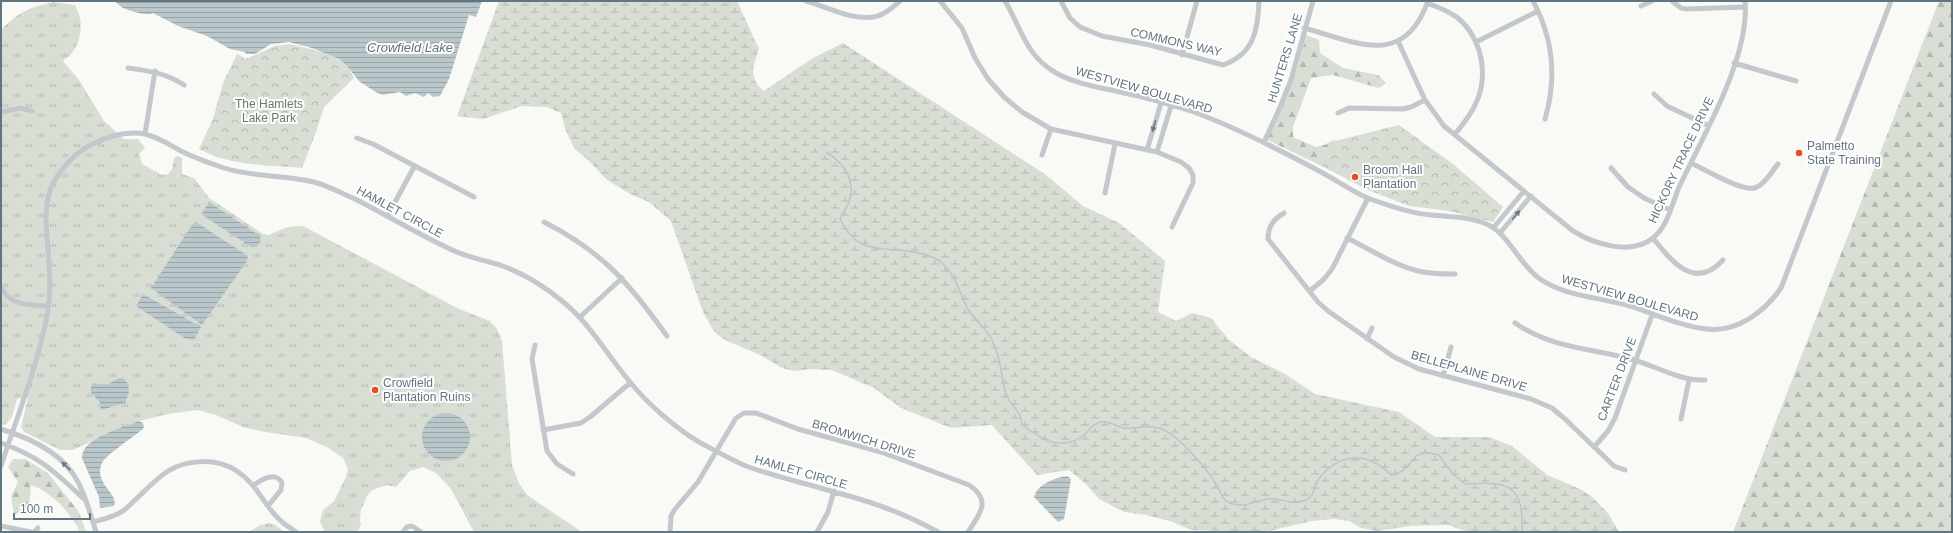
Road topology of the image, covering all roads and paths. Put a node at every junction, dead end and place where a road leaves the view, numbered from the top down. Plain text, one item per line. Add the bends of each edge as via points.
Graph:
1 (806, 1) edge
2 (900, 1) edge
3 (940, 1) edge
4 (1005, 1) edge
5 (1061, 1) edge
6 (1196, 1) edge
7 (1259, 1) edge
8 (1313, 1) edge
9 (1533, 1) edge
10 (1652, 1) edge
11 (1672, 1) edge
12 (1745, 1) edge
13 (1891, 1) edge
14 (1428, 2) edge
15 (818, 3) edge
16 (1641, 6) dead end
17 (1745, 7) junction
18 (1538, 11) junction
19 (1304, 28) junction
20 (1398, 41) junction
21 (1476, 42) junction
22 (1182, 55) junction
23 (1734, 63) junction
24 (128, 68) dead end
25 (155, 71) junction
26 (1796, 81) dead end
27 (184, 85) dead end
28 (1654, 94) dead end
29 (1425, 100) junction
30 (1161, 103) junction
31 (1171, 106) junction
32 (32, 111) dead end
33 (1, 112) edge
34 (1338, 113) dead end
35 (1545, 119) dead end
36 (1709, 126) junction
37 (1051, 129) junction
38 (145, 134) junction
39 (1455, 134) junction
40 (357, 138) dead end
41 (1264, 142) junction
42 (1115, 144) junction
43 (1147, 150) junction
44 (1157, 152) junction
45 (1042, 155) dead end
46 (1691, 163) junction
47 (1778, 164) dead end
48 (414, 166) junction
49 (1611, 168) dead end
50 (1524, 190) junction
51 (1105, 193) dead end
52 (1531, 196) junction
53 (474, 197) dead end
54 (1368, 198) junction
55 (1670, 210) junction
56 (1284, 213) dead end
57 (388, 215) junction
58 (544, 222) dead end
59 (1172, 227) dead end
60 (1494, 227) junction
61 (1500, 233) junction
62 (1347, 238) junction
63 (1653, 238) junction
64 (1723, 260) dead end
65 (1455, 274) dead end
66 (622, 278) junction
67 (1, 287) edge
68 (1310, 291) junction
69 (48, 306) junction
70 (1652, 315) junction
71 (580, 317) junction
72 (1515, 323) dead end
73 (1372, 328) dead end
74 (667, 336) dead end
75 (1367, 339) junction
76 (535, 345) dead end
77 (1451, 347) dead end
78 (1636, 361) junction
79 (1443, 376) junction
80 (1689, 380) junction
81 (1705, 380) dead end
82 (630, 383) junction
83 (1681, 419) dead end
84 (1, 429) edge
85 (543, 430) junction
86 (11, 432) junction
87 (1, 443) edge
88 (8, 445) junction
89 (1594, 447) junction
90 (716, 451) junction
91 (1, 466) edge
92 (1625, 470) dead end
93 (573, 474) dead end
94 (254, 485) junction
95 (834, 491) junction
96 (84, 500) junction
97 (268, 506) junction
98 (93, 522) junction
99 (1, 526) edge
100 (930, 530) edge
101 (34, 531) edge
102 (96, 532) edge
103 (296, 532) edge
104 (403, 532) edge
105 (421, 532) edge
106 (670, 532) edge
107 (816, 532) edge
108 (938, 532) edge
109 (968, 532) edge

1 - 15 street
2 - 15 street via 884,14 874,17 835,12
3 - 37 street via 962,28 975,58 988,79 1022,112
4 - 30 street, WESTVIEW BOULEVARD via 1021,36 1047,67 1084,84
5 - 22 street, COMMONS WAY via 1070,18 1080,27 1102,36 1150,45
6 - 22 street
7 - 22 street, COMMONS WAY via 1258,19 1250,46 1234,61 1223,65
8 - 19 street, HUNTERS LANE
9 - 18 street
10 - 16 street
11 - 17 street via 1687,9
12 - 17 street, HICKORY TRACE DRIVE
13 - 70 street, WESTVIEW BOULEVARD via 1787,277 1774,299 1755,315 1739,324 1721,329 1706,329
14 - 20 street via 1417,26
14 - 21 street via 1458,18
17 - 23 street, HICKORY TRACE DRIVE via 1744,29
18 - 21 street
18 - 35 street via 1552,60 1550,99
19 - 20 street via 1371,46 1388,45
19 - 41 street, HUNTERS LANE via 1291,80
20 - 29 street, HICKORY TRACE DRIVE
21 - 39 street via 1483,72 1481,89 1469,117
23 - 26 street
23 - 36 street, HICKORY TRACE DRIVE
24 - 25 street
25 - 27 street
25 - 38 street
28 - 36 street via 1667,106
29 - 34 street via 1403,109 1349,108
29 - 39 street, HICKORY TRACE DRIVE via 1444,126
30 - 31 street, WESTVIEW BOULEVARD
30 -> 43 street
31 - 41 street, WESTVIEW BOULEVARD via 1191,111
31 - 44 street
32 - 33 street via 20,108
36 - 46 street, HICKORY TRACE DRIVE
37 - 42 street
37 - 45 street
38 - 57 street, HAMLET CIRCLE via 228,170 316,183
38 - 69 street, HAMLET CIRCLE via 113,137 96,142 79,153 62,170 53,184 45,218 50,264
39 - 50 street, HICKORY TRACE DRIVE
40 - 48 street
41 - 54 street, WESTVIEW BOULEVARD
42 - 43 street
42 - 51 street
43 - 44 street
44 - 59 street via 1181,162 1193,175 1192,183
46 - 47 street via 1748,188 1762,185
46 - 55 street, HICKORY TRACE DRIVE
48 - 53 street
48 - 57 street
49 - 55 street via 1628,187
50 - 52 street, HICKORY TRACE DRIVE
50 - 60 street
61 -> 52 street
52 - 63 street, HICKORY TRACE DRIVE via 1573,231 1594,242 1620,247 1637,245
54 - 60 street, WESTVIEW BOULEVARD via 1404,210 1431,215 1461,216
54 - 62 street
55 - 63 street, HICKORY TRACE DRIVE via 1664,225
56 - 68 street, BELLEPLAINE DRIVE via 1270,226 1268,239
57 - 71 street, HAMLET CIRCLE via 454,252 524,275 562,300
58 - 66 street via 589,248
60 - 61 street, WESTVIEW BOULEVARD
61 - 70 street, WESTVIEW BOULEVARD via 1538,278 1570,293 1612,301
62 - 65 street via 1402,266 1432,274
62 - 68 street via 1332,268
63 - 64 street via 1683,270 1705,273
66 - 71 street
66 - 74 street
67 - 69 street via 11,299 21,304
68 - 75 street, BELLEPLAINE DRIVE via 1328,311
69 - 86 street, HAMLET CIRCLE via 44,332
70 - 78 street, CARTER DRIVE
71 - 82 street, HAMLET CIRCLE
72 - 78 street via 1549,341
73 - 75 street
75 - 79 street, BELLEPLAINE DRIVE via 1406,364
76 - 85 street via 532,359
77 - 79 street
78 - 80 street
78 - 89 street, CARTER DRIVE via 1615,418
79 - 89 street, BELLEPLAINE DRIVE via 1531,399 1552,408
80 - 81 street
80 - 83 street
82 - 85 street via 581,423
82 - 90 street, HAMLET CIRCLE via 671,422
84 - 86 street
85 - 93 street via 551,458
86 - 88 street, HAMLET CIRCLE
96 -> 86 street via 79,483 70,470 38,444
87 - 88 street
88 - 91 street, HAMLET CIRCLE
88 - 96 street via 44,463
89 - 92 street, BELLEPLAINE DRIVE via 1614,466
90 - 95 street, HAMLET CIRCLE via 752,468 784,479
90 - 106 street via 698,482 670,516
90 - 109 street, BROMWICH DRIVE via 736,418 744,413 756,413 798,429 881,452 969,485 978,491 982,500 982,511
94 - 97 street
94 - 97 street via 266,478 280,479 281,490
94 - 98 street via 236,471 219,463 183,464 167,471 124,510
95 - 100 street, HAMLET CIRCLE via 879,505
95 - 107 street via 828,512
96 - 98 street
97 - 103 street via 280,521
98 - 102 street
99 - 101 street
100 - 108 street, HAMLET CIRCLE
104 - 105 street via 412,526

